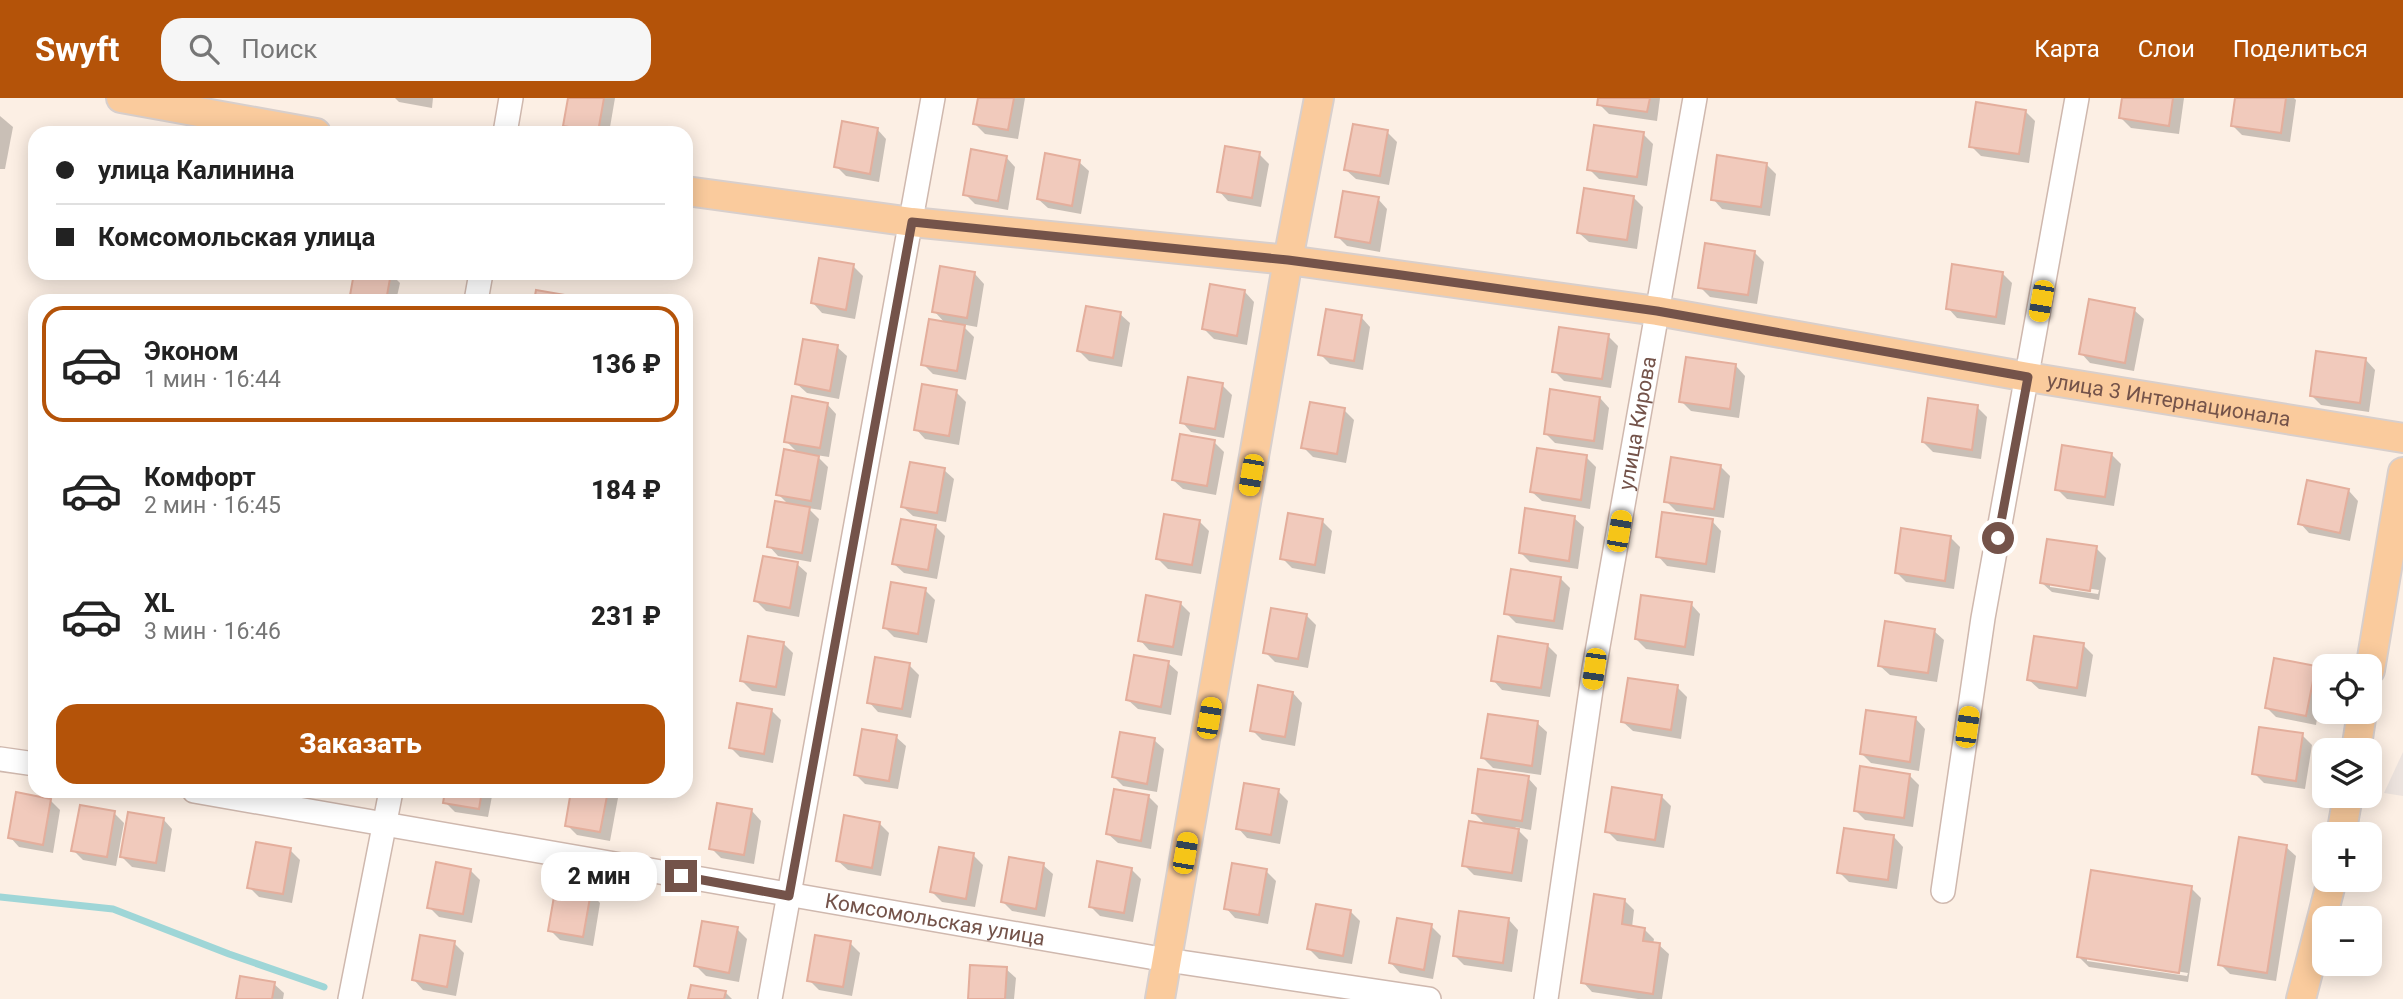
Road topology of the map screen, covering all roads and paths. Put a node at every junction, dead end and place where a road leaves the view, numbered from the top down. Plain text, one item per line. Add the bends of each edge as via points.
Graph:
1 (121, 98) edge
2 (511, 98) edge
3 (933, 98) edge
4 (1319, 98) edge
5 (1695, 98) edge
6 (2077, 98) edge
7 (277, 126) edge
8 (506, 126) edge
9 (693, 192) edge
10 (912, 222) junction
11 (1288, 260) junction
12 (1657, 311) junction
13 (2028, 377) junction
14 (2403, 438) edge
15 (2403, 472) edge
16 (2373, 654) edge
17 (0, 758) edge
18 (28, 763) edge
19 (236, 798) edge
20 (390, 798) edge
21 (386, 823) junction
22 (1943, 891) dead end
23 (2329, 892) edge
24 (789, 896) junction
25 (1167, 960) junction
26 (2303, 998) edge
27 (350, 999) edge
28 (770, 999) edge
29 (1160, 999) edge
30 (1429, 999) edge
31 (1546, 999) edge

1 - 7 main road
2 - 8 street
3 - 10 street
4 - 11 main road
5 - 12 street, улица Кирова
6 - 13 street
9 - 10 main road, улица 3 Интернационала
10 - 11 main road, улица 3 Интернационала
10 - 24 street
11 - 12 main road, улица 3 Интернационала
11 - 25 main road
12 - 13 main road, улица 3 Интернационала
12 - 31 street, улица Кирова via 1594,669
13 - 14 main road, улица 3 Интернационала
13 - 22 street via 1983,618
15 - 16 main road
17 - 18 street
19 - 21 street, Комсомольская улица
20 - 21 street
21 - 24 street, Комсомольская улица
21 - 27 street
23 - 26 main road
24 - 25 street, Комсомольская улица
24 - 28 street
25 - 29 main road
25 - 30 street, Комсомольская улица

